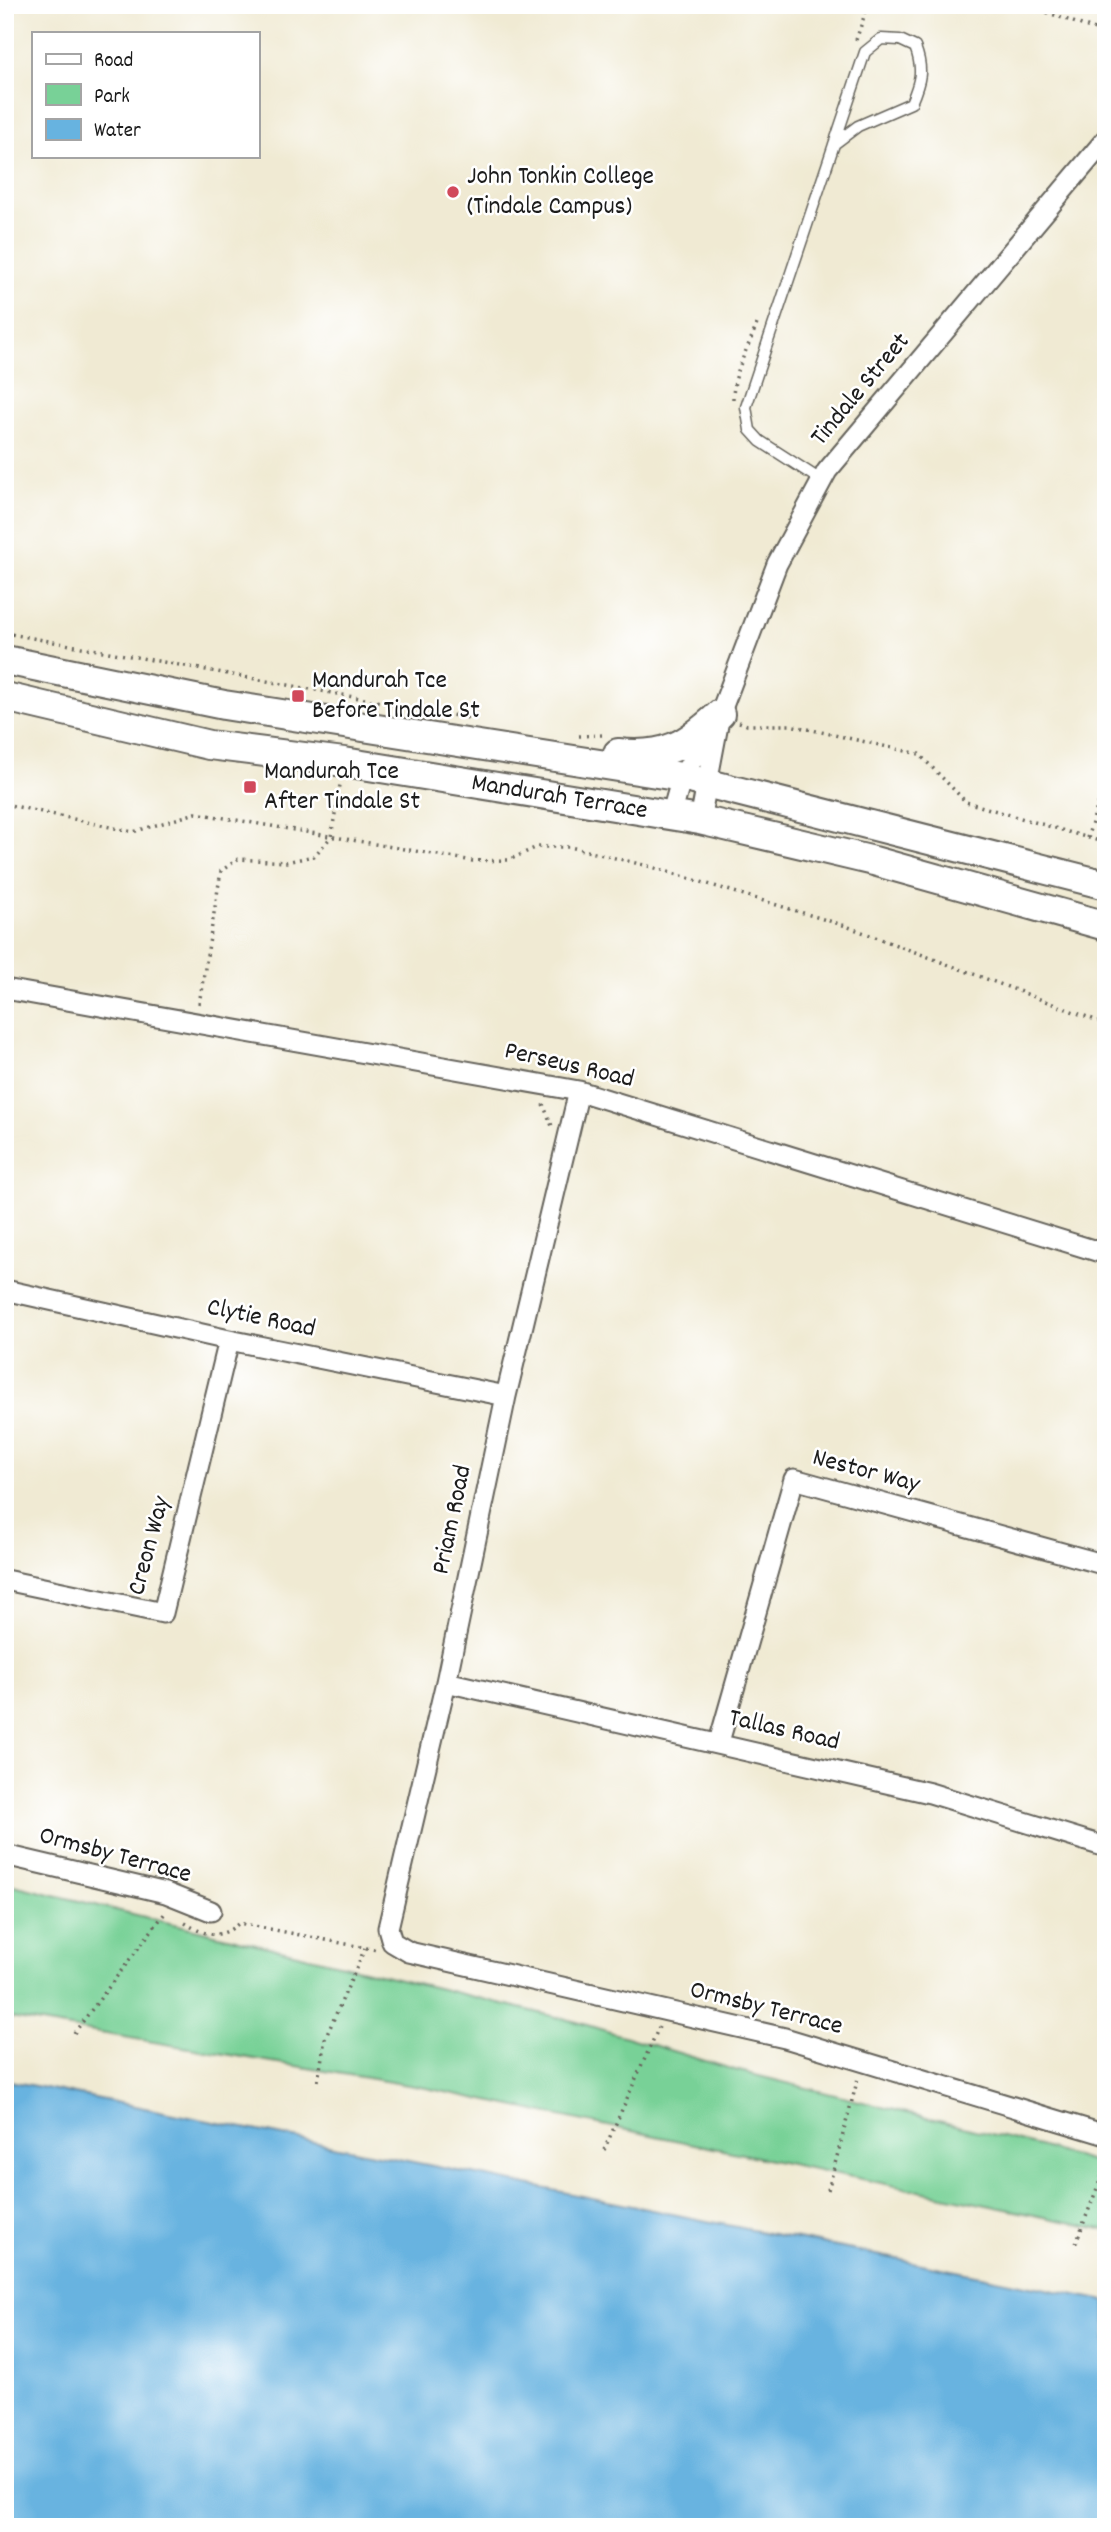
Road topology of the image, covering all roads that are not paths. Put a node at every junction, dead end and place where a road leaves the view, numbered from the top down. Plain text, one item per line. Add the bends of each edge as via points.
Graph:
1 (1106, 139) edge
2 (834, 144) junction
3 (822, 481) junction
4 (5, 660) edge
5 (5, 697) edge
6 (720, 714) junction
7 (567, 748) junction
8 (695, 781) junction
9 (671, 816) junction
10 (700, 820) junction
11 (1106, 885) edge
12 (1106, 926) edge
13 (5, 989) edge
14 (579, 1091) junction
15 (1106, 1254) edge
16 (5, 1290) edge
17 (229, 1340) junction
18 (506, 1396) junction
19 (1106, 1565) edge
20 (5, 1580) edge
21 (446, 1682) junction
22 (719, 1742) junction
23 (1106, 1847) edge
24 (5, 1855) edge
25 (211, 1911) dead end
26 (409, 1952) joint
27 (1106, 2136) edge

1 - 3 street, Tindale Street
2 - 2 lane via 865,52 881,39 915,47 922,66 911,103 858,126
2 - 3 lane via 746,407 750,430 760,441
3 - 6 street, Tindale Street via 777,564
4 - 7 main road, Mandurah Terrace via 224,705 349,725
5 - 9 main road, Mandurah Terrace via 209,745 344,762
6 - 7 main road via 692,740 662,753
6 - 8 street, Tindale Street
6 - 8 street, Tindale Street
7 - 8 main road, Mandurah Terrace
8 - 9 street, Tindale Street
8 - 10 street, Tindale Street
8 - 11 main road, Mandurah Terrace
9 - 10 main road, Mandurah Terrace
10 - 12 main road, Mandurah Terrace via 874,861
13 - 14 street, Perseus Road
14 - 15 street, Perseus Road
14 - 18 street, Priam Road
16 - 17 street, Clytie Road
17 - 18 street, Clytie Road
17 - 20 street, Creon Way via 163,1613
18 - 21 street, Priam Road
19 - 22 street, Nestor Way via 794,1479
21 - 22 street, Tallas Road
21 - 26 street, Priam Road via 388,1928 392,1942
22 - 23 street, Tallas Road via 930,1793
24 - 25 street, Ormsby Terrace via 166,1893
26 - 27 street, Ormsby Terrace via 785,2038

